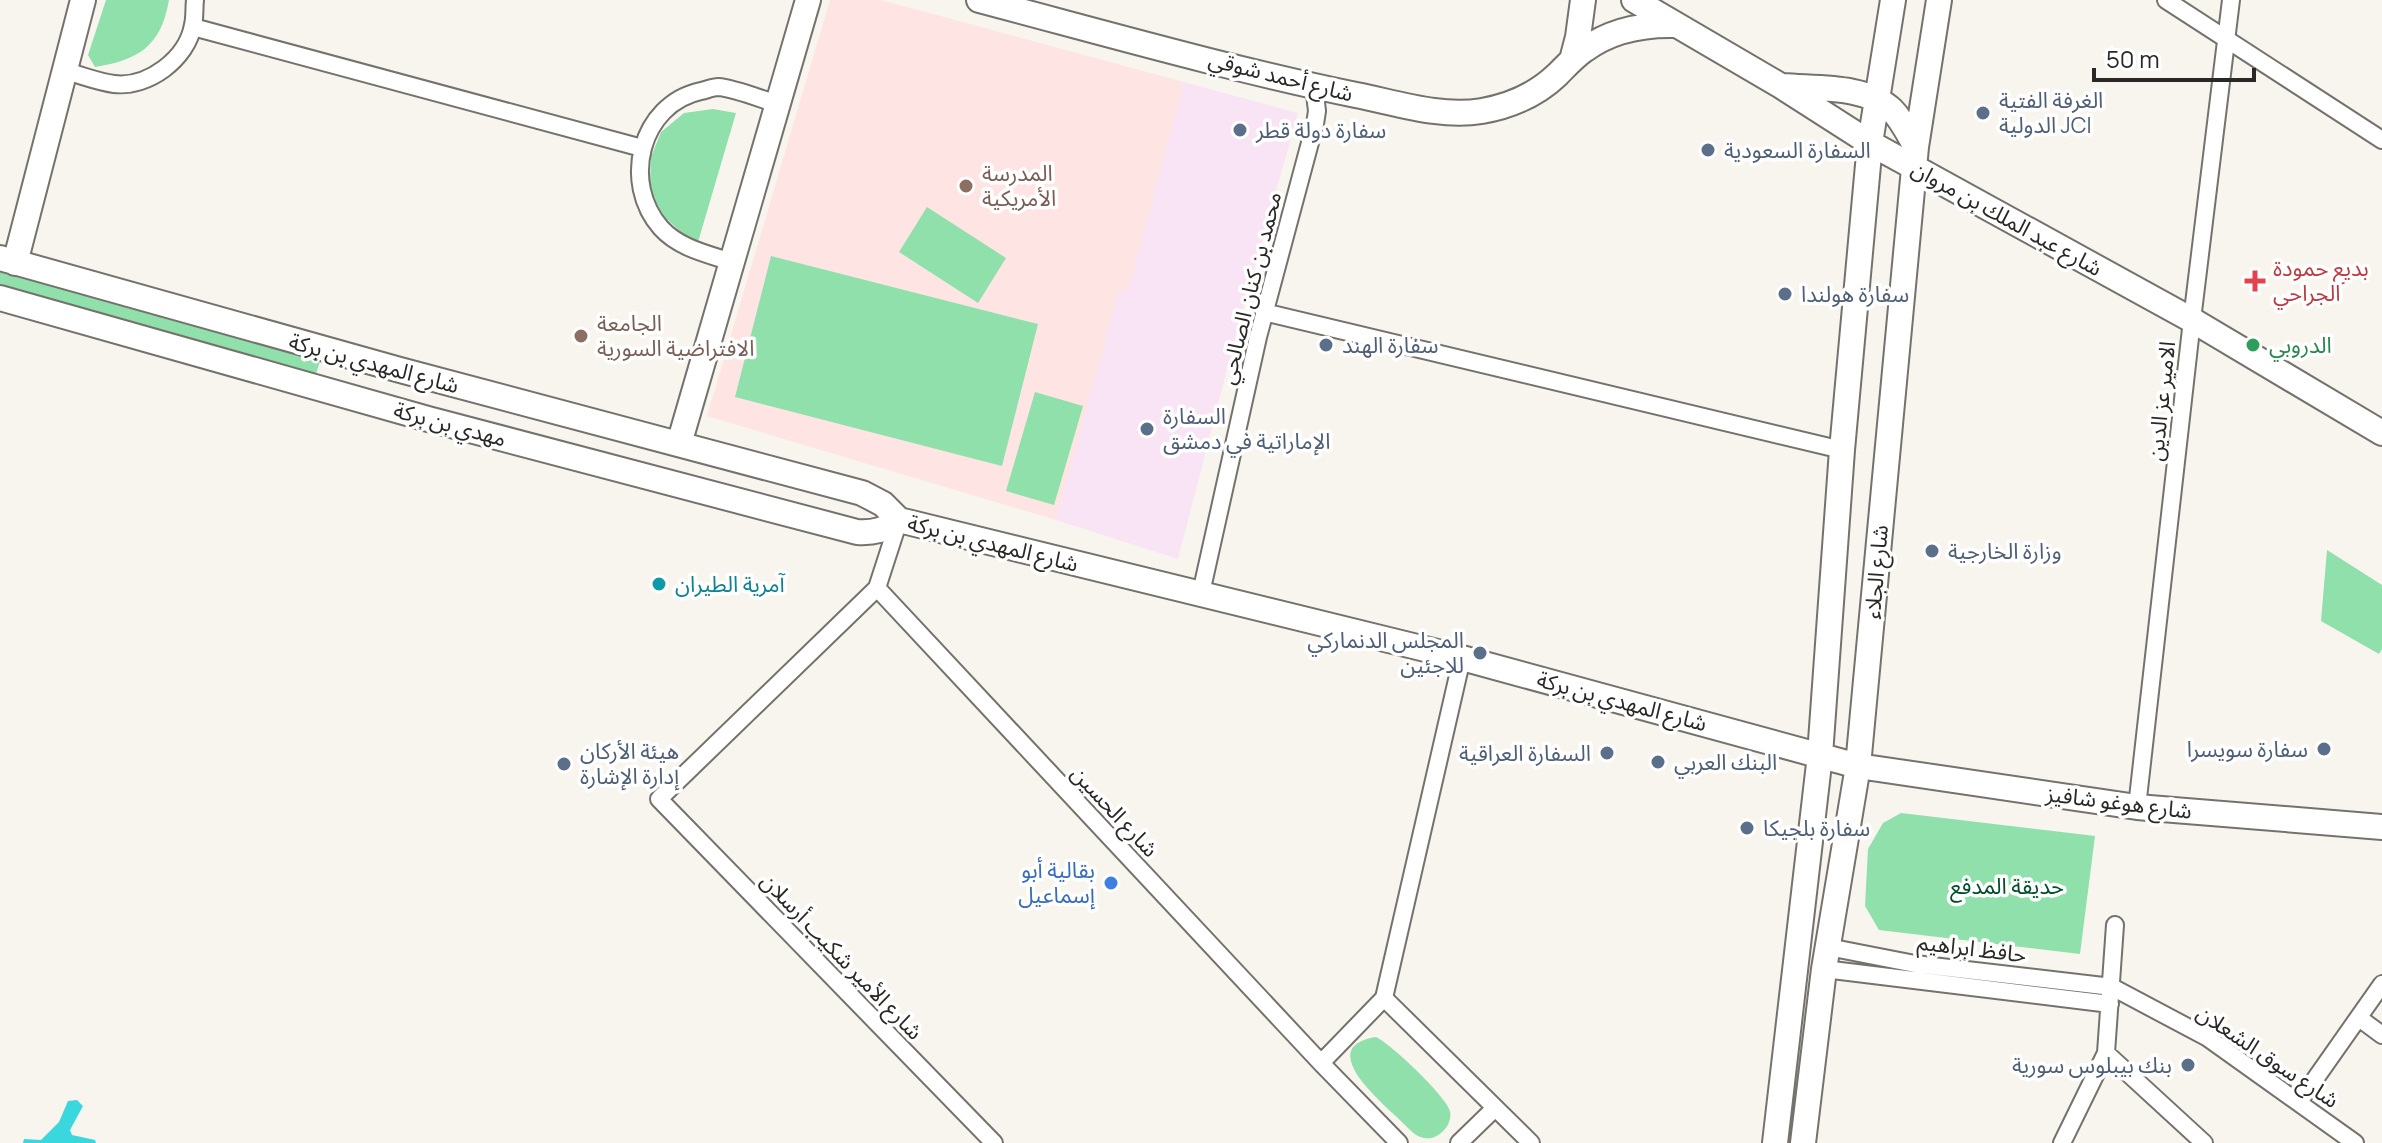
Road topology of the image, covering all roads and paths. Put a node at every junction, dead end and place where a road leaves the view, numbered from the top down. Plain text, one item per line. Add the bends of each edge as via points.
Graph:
1 (195, 0) edge
2 (808, 0) edge
3 (979, 0) edge
4 (1583, 0) edge
5 (1634, 0) edge
6 (1893, 0) edge
7 (1939, 0) edge
8 (2166, 0) edge
9 (2231, 0) edge
10 (76, 2) edge
11 (1676, 25) junction
12 (193, 27) junction
13 (2227, 40) junction
14 (1572, 60) junction
15 (65, 71) junction
16 (1314, 86) junction
17 (1781, 86) junction
18 (1877, 99) junction
19 (777, 104) junction
20 (2382, 140) edge
21 (1870, 143) junction
22 (642, 148) junction
23 (1915, 157) junction
24 (8, 260) edge
25 (732, 262) junction
26 (0, 298) edge
27 (1264, 312) junction
28 (2192, 320) junction
29 (400, 370) junction
30 (442, 382) junction
31 (386, 406) junction
32 (428, 419) junction
33 (2382, 433) edge
34 (679, 444) junction
35 (1842, 450) junction
36 (899, 520) junction
37 (877, 588) junction
38 (1201, 593) junction
39 (1462, 658) junction
40 (1820, 755) junction
41 (1858, 766) junction
42 (2137, 807) junction
43 (2382, 827) edge
44 (2115, 925) dead end
45 (1826, 958) junction
46 (2382, 984) edge
47 (2111, 995) junction
48 (1384, 998) junction
49 (2359, 1018) junction
50 (2382, 1035) edge
51 (2106, 1053) junction
52 (1321, 1063) junction
53 (2299, 1102) junction
54 (1495, 1108) junction
55 (994, 1143) edge
56 (1399, 1143) edge
57 (1459, 1143) edge
58 (1531, 1143) edge
59 (1775, 1143) edge
60 (1803, 1143) edge
61 (2062, 1143) edge
62 (2204, 1143) edge
63 (2355, 1143) edge

1 - 12 street
2 - 19 main road
3 - 16 main road, شارع أحمد شوقي
4 - 14 main road
5 - 11 main road, شارع عبد الملك بن مروان
6 - 18 main road, شارع الجلاء
7 - 23 main road, شارع الجلاء
8 - 13 street
9 - 13 street, الامير عز الدين
10 - 15 main road
11 - 14 main road, شارع أحمد شوقي via 1617,32
11 - 17 main road, شارع عبد الملك بن مروان
12 - 15 street via 183,50 161,72 136,82 114,84
12 - 22 street
13 - 20 street
13 - 28 street, الامير عز الدين
14 - 16 main road, شارع أحمد شوقي via 1531,94 1481,111 1438,112
15 - 24 main road
16 - 27 street, محمد بن كنان الصالحي via 1315,124
17 - 18 main road
17 - 21 main road, شارع عبد الملك بن مروان
18 - 21 main road, شارع الجلاء
18 - 23 main road via 1893,110
19 - 22 street via 718,87 690,93 653,122
19 - 25 main road
21 - 23 main road, شارع عبد الملك بن مروان
21 - 35 main road, شارع الجلاء
22 - 25 street via 639,176 648,209 662,229 685,246
23 - 28 main road, شارع عبد الملك بن مروان
23 - 41 main road, شارع الجلاء
24 - 29 main road, شارع المهدي بن بركة
25 - 34 main road
26 - 31 main road, مهدي بن بركة
27 - 35 street
27 - 38 street, محمد بن كنان الصالحي
28 - 33 main road, شارع عبد الملك بن مروان
28 - 42 street, الامير عز الدين
29 - 30 main road, شارع المهدي بن بركة
29 - 31 main road via 388,386
30 - 32 main road via 440,401
30 - 34 main road, شارع المهدي بن بركة
31 - 32 main road, مهدي بن بركة
32 - 36 main road, مهدي بن بركة via 857,532 880,531
34 - 36 main road, شارع المهدي بن بركة via 862,493
35 - 40 main road, شارع الجلاء
36 - 37 street
36 - 38 main road, شارع المهدي بن بركة
37 - 52 street, شارع الحسين
37 - 55 street, شارع الأمير شكيب أرسلان via 659,799
38 - 39 main road, شارع المهدي بن بركة
39 - 40 main road, شارع المهدي بن بركة
39 - 48 street
40 - 41 main road, شارع المهدي بن بركة
40 - 59 main road, شارع الجلاء
41 - 42 main road, شارع هوغو شافيز
41 - 45 main road, شارع الجلاء
42 - 43 main road, شارع هوغو شافيز
44 - 47 street
45 - 47 street
45 - 60 main road, شارع الجلاء
46 - 49 street
47 - 51 street
47 - 53 street, شارع سوق الشعلان via 2208,1038
48 - 52 street
48 - 54 street
49 - 50 street
49 - 53 street
51 - 61 street
51 - 62 street
52 - 56 street, شارع الحسين
53 - 63 street, شارع سوق الشعلان
54 - 57 street
54 - 58 street

